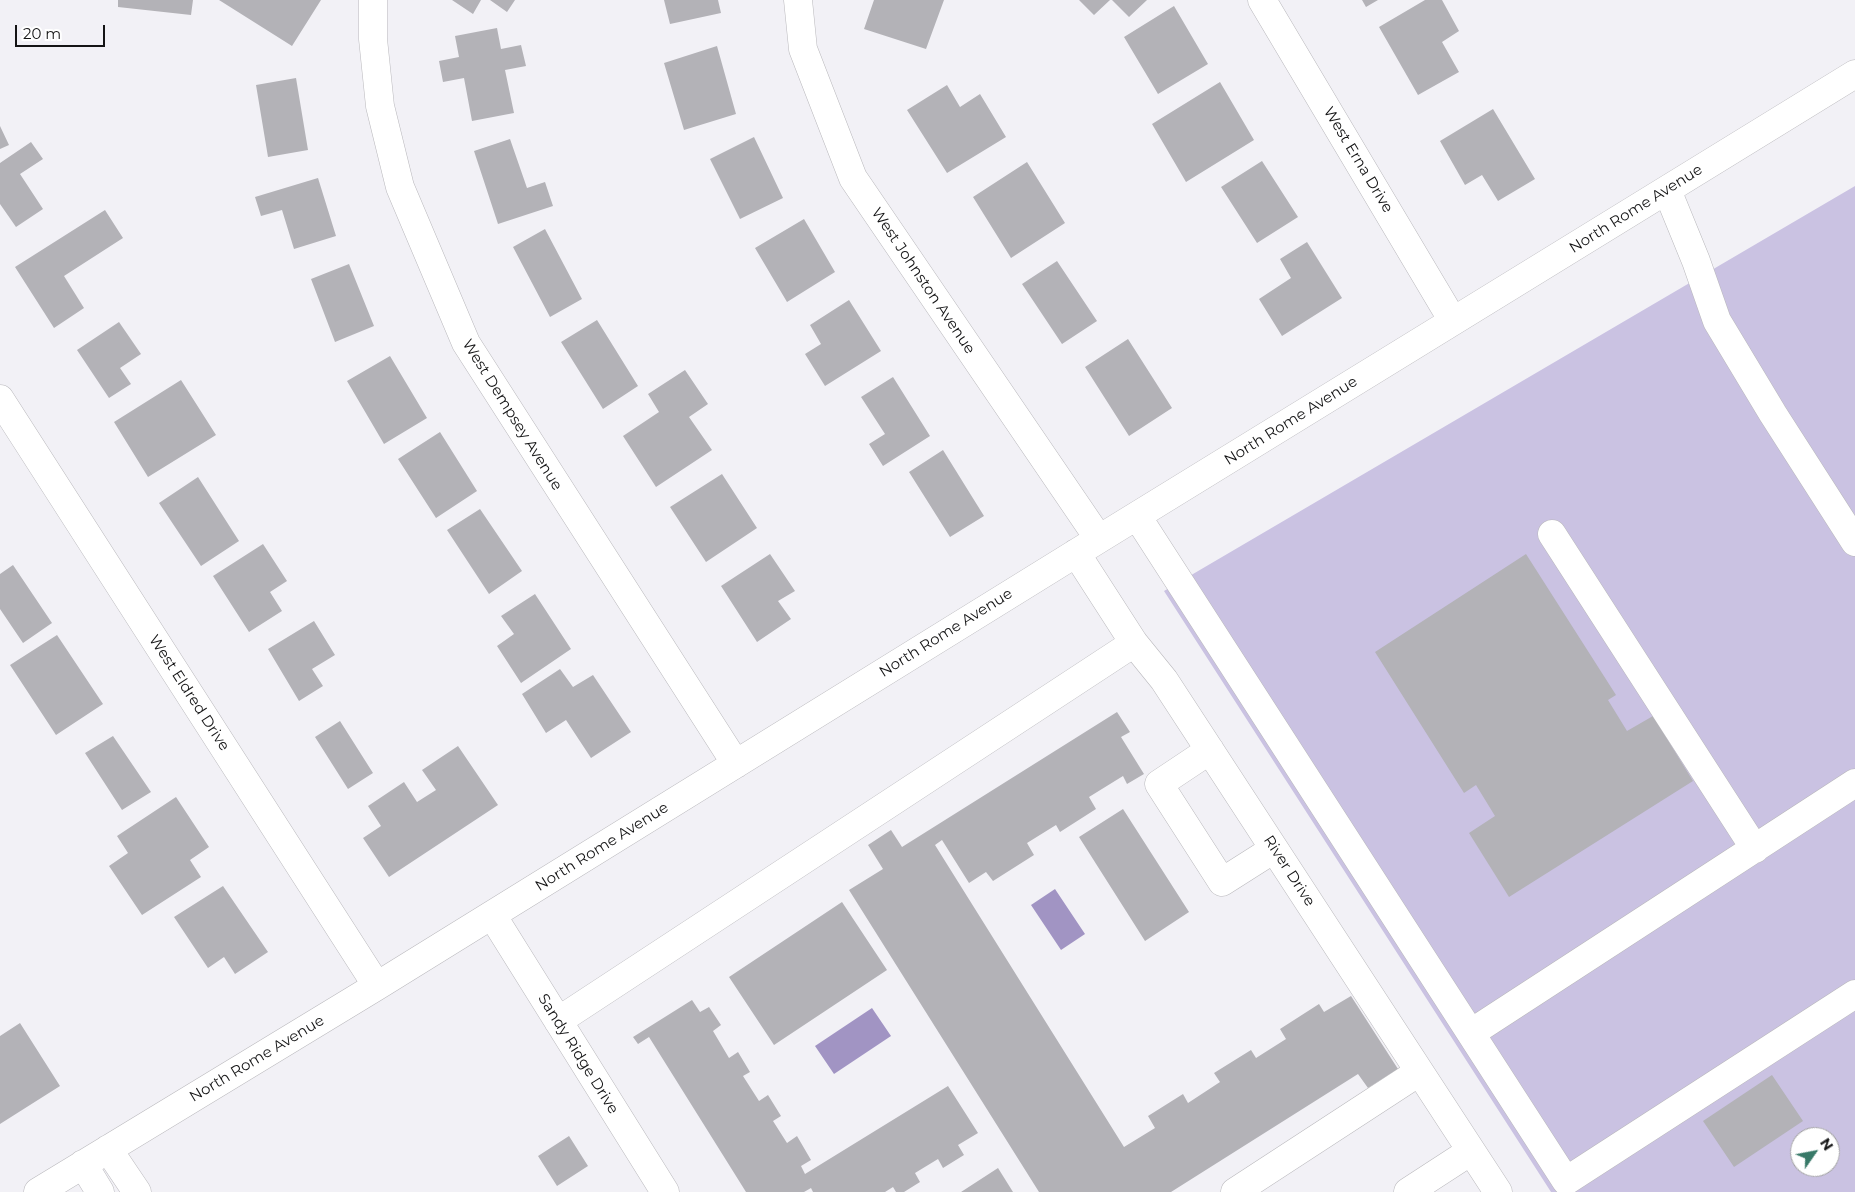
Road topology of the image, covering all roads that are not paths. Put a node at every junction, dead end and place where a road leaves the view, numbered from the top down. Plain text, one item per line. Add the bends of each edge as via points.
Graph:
1 (373, 0) edge
2 (798, 0) edge
3 (1262, 0) edge
4 (1855, 74) edge
5 (1667, 190) junction
6 (1454, 321) junction
7 (0, 399) edge
8 (1137, 516) junction
9 (1552, 534) dead end
10 (1099, 539) junction
11 (1855, 542) edge
12 (1076, 553) junction
13 (1134, 643) junction
14 (1210, 750) junction
15 (736, 764) junction
16 (1855, 783) edge
17 (1274, 848) junction
18 (1754, 848) junction
19 (492, 915) junction
20 (378, 986) junction
21 (1855, 994) edge
22 (558, 1021) junction
23 (1471, 1033) junction
24 (1419, 1072) junction
25 (108, 1149) junction
26 (1471, 1151) junction
27 (84, 1164) junction
28 (38, 1192) edge
29 (100, 1192) edge
30 (136, 1192) edge
31 (665, 1192) edge
32 (1234, 1192) edge
33 (1408, 1192) edge
34 (1498, 1192) edge

1 - 15 street, West Dempsey Avenue via 373,39 380,106 400,187 466,343
2 - 10 street, West Johnston Avenue via 803,49 853,178
3 - 6 street, West Erna Drive
4 - 5 street, North Rome Avenue
5 - 6 street, North Rome Avenue
5 - 11 street via 1717,321
6 - 8 street, North Rome Avenue
7 - 20 street, West Eldred Drive
8 - 10 street, North Rome Avenue
8 - 23 street
9 - 18 street
10 - 12 street, North Rome Avenue
12 - 13 street, River Drive
12 - 15 street, North Rome Avenue
13 - 14 street, River Drive via 1164,680
13 - 22 street
14 - 17 street, River Drive
14 - 17 street via 1159,784 1222,882
15 - 19 street, North Rome Avenue
16 - 18 street
17 - 24 street, River Drive
18 - 23 street
19 - 20 street, North Rome Avenue
19 - 22 street, Sandy Ridge Drive
20 - 25 street, North Rome Avenue
21 - 23 street via 1566,1181
22 - 31 street, Sandy Ridge Drive
24 - 26 street, River Drive
24 - 32 street
25 - 27 street, North Rome Avenue
25 - 30 street
26 - 33 street
26 - 34 street, River Drive
27 - 28 street, North Rome Avenue
27 - 29 street

